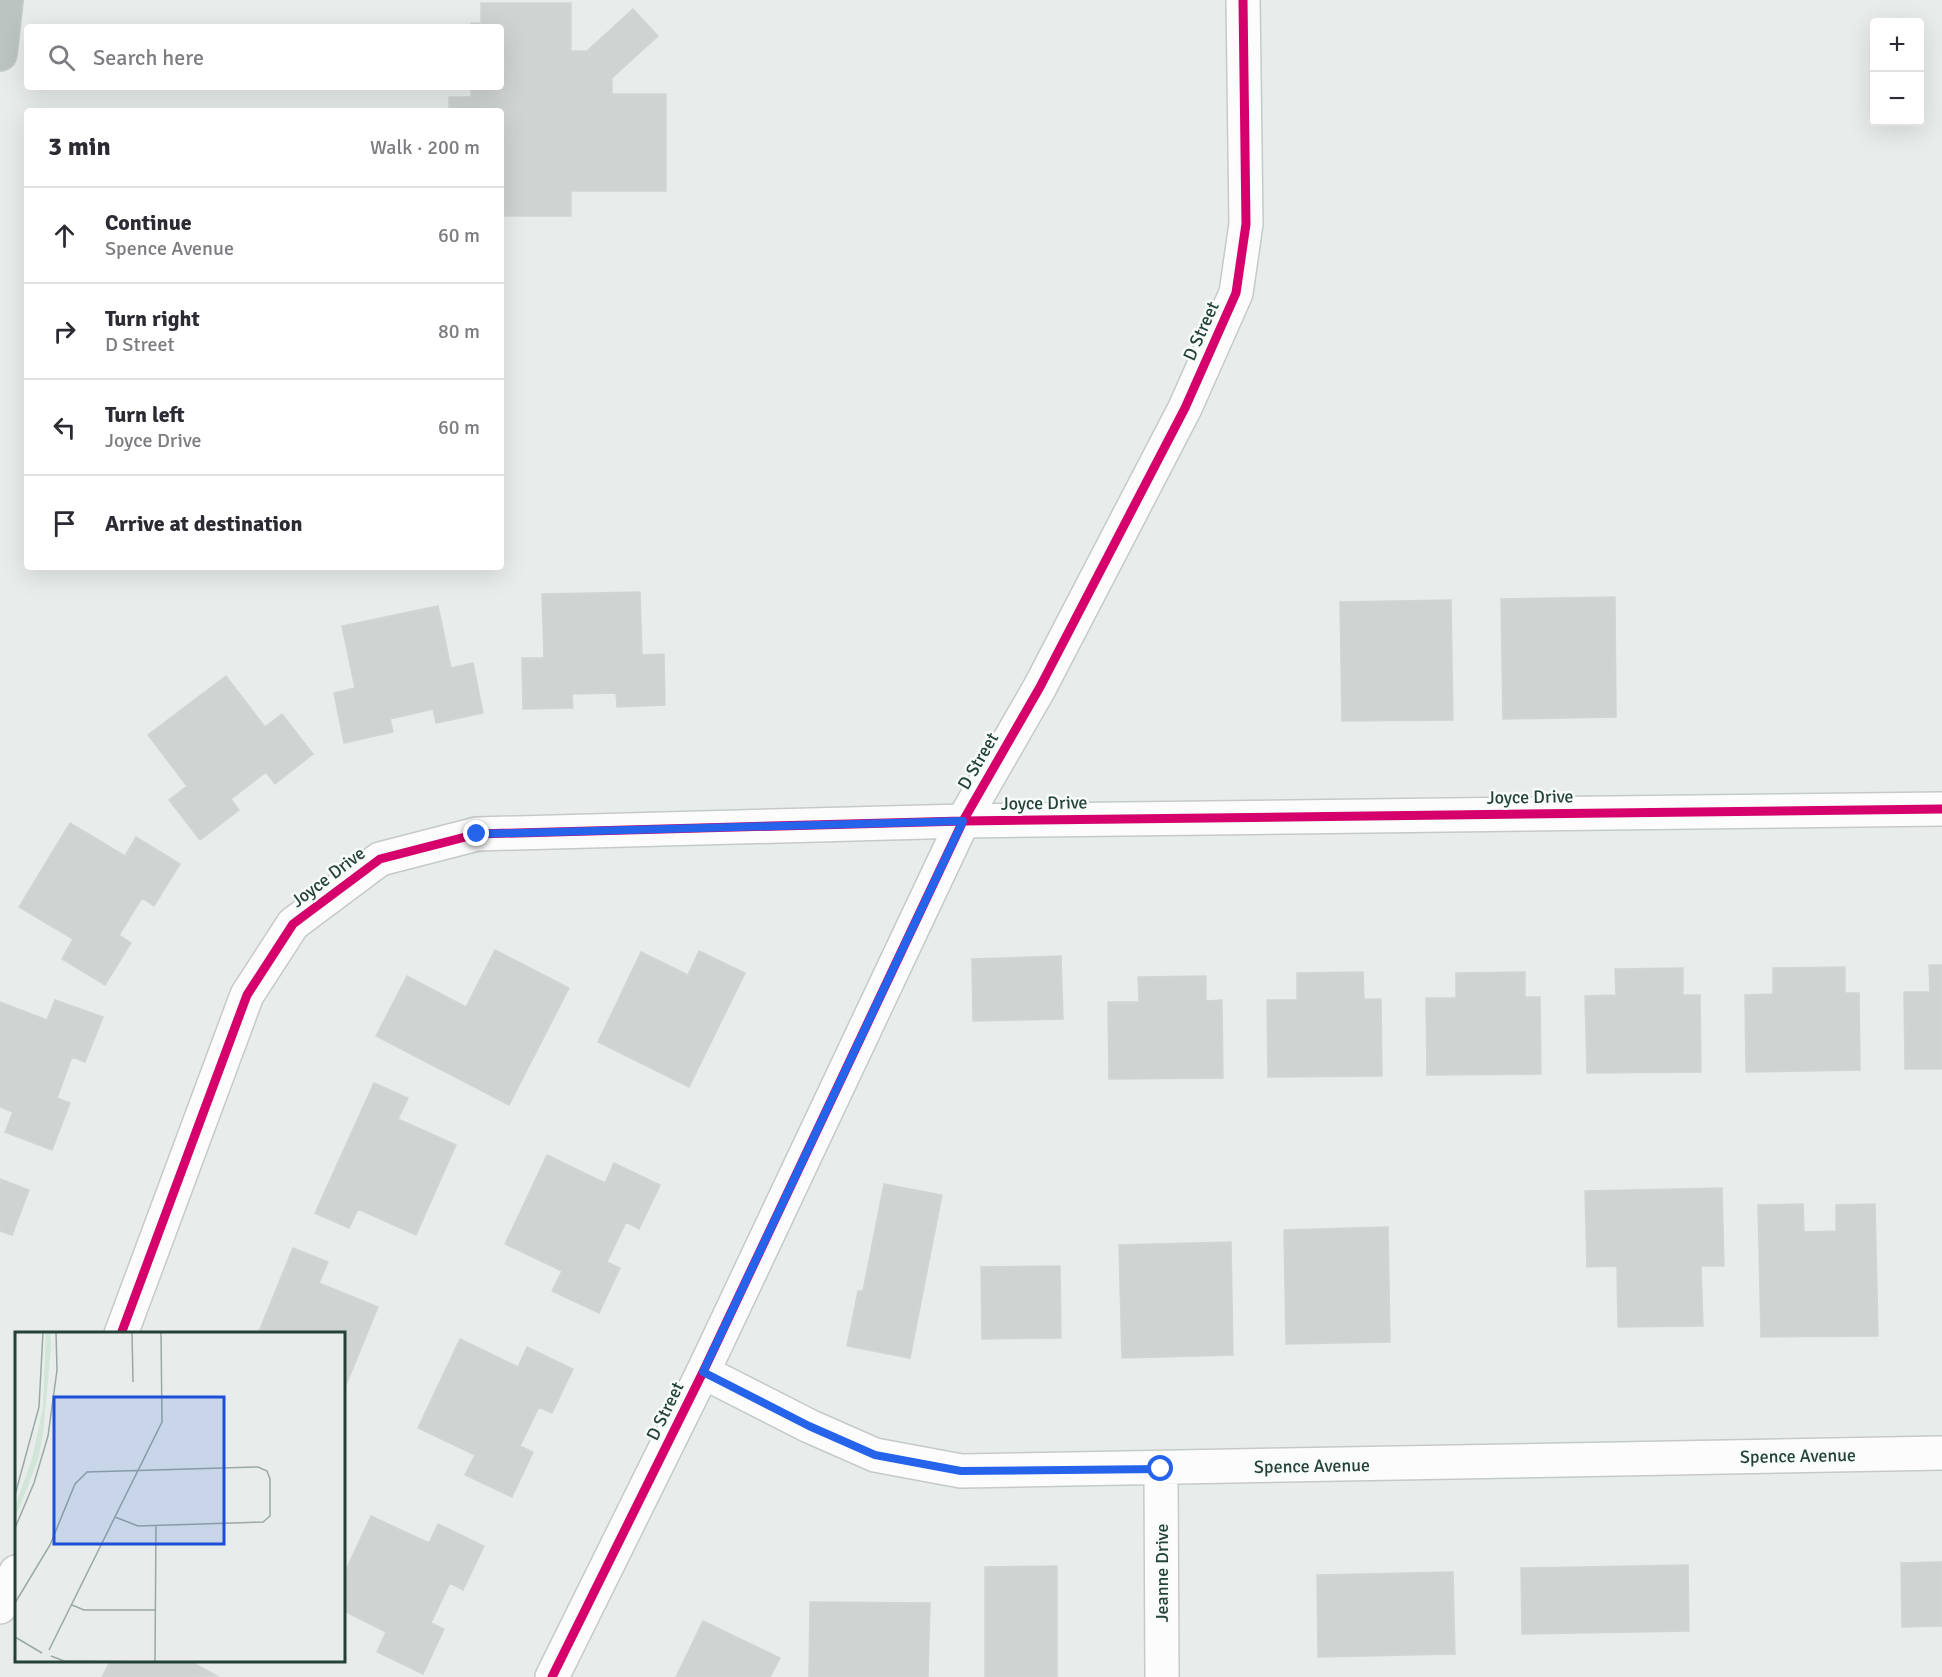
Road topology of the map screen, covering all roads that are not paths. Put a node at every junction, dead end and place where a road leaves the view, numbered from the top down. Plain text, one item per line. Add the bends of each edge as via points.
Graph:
1 (6, 0) edge
2 (1243, 0) edge
3 (0, 54) edge
4 (1942, 809) edge
5 (963, 821) junction
6 (122, 1332) edge
7 (703, 1372) junction
8 (1942, 1453) edge
9 (1161, 1469) junction
10 (15, 1574) edge
11 (0, 1607) edge
12 (552, 1677) edge
13 (1162, 1677) edge

1 - 3 highway
2 - 5 street, D Street via 1246,225 1236,293 1185,408 1040,687
4 - 5 street, Joyce Drive
5 - 6 street, Joyce Drive via 477,834 380,859 293,924 247,995
5 - 7 street, D Street
7 - 9 street, Spence Avenue via 875,1455 961,1471
7 - 12 street, D Street
8 - 9 street, Spence Avenue
9 - 13 street, Jeanne Drive
10 - 11 street

